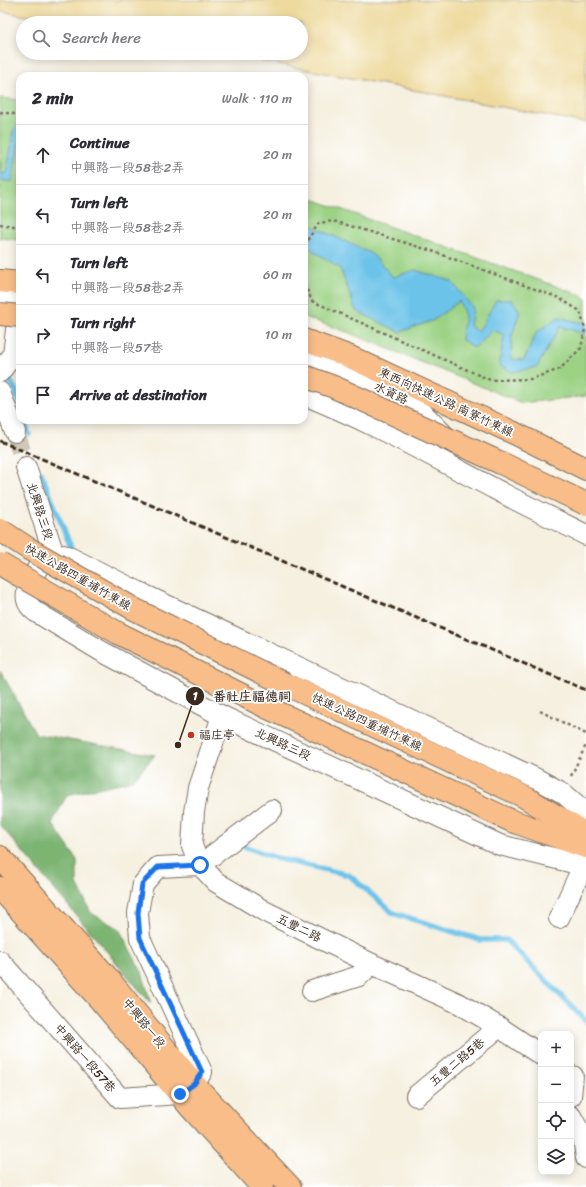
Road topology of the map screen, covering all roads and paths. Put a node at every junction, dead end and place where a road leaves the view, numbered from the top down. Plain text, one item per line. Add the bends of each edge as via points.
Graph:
1 (0, 112) edge
2 (16, 114) edge
3 (0, 224) edge
4 (16, 226) edge
5 (308, 240) edge
6 (0, 281) edge
7 (16, 283) edge
8 (308, 292) edge
9 (0, 295) edge
10 (16, 297) edge
11 (0, 314) edge
12 (16, 318) edge
13 (14, 329) edge
14 (308, 341) edge
15 (308, 358) edge
16 (0, 372) edge
17 (308, 378) edge
18 (0, 392) edge
19 (308, 397) edge
20 (14, 432) tunnel mouth
21 (26, 468) tunnel mouth
22 (586, 469) edge
23 (494, 489) junction
24 (586, 504) edge
25 (0, 530) edge
26 (586, 535) edge
27 (54, 555) junction
28 (0, 564) edge
29 (540, 711) dead end
30 (222, 716) junction
31 (586, 734) edge
32 (586, 745) edge
33 (563, 792) junction
34 (272, 810) dead end
35 (586, 813) edge
36 (586, 834) edge
37 (0, 857) edge
38 (585, 860) edge
39 (200, 865) junction
40 (0, 888) edge
41 (559, 918) dead end
42 (0, 961) edge
43 (372, 964) junction
44 (312, 991) dead end
45 (499, 1027) junction
46 (538, 1053) edge
47 (187, 1089) junction
48 (416, 1096) dead end
49 (574, 1122) edge
50 (586, 1158) edge
51 (262, 1187) edge
52 (290, 1187) edge

1 - 2 path
3 - 4 path
5 - 8 path via 319,223 334,220 432,251 559,298 580,311 585,329 581,348 560,369 531,379 490,380 312,301
6 - 7 main road
9 - 10 street
11 - 13 main road, bridge
12 - 13 street
13 - 16 street via 13,355
14 - 22 main road, 東西向快速公路 南寮竹東線 via 348,356
15 - 23 street, 水資路 via 414,404
17 - 24 main road, bridge via 356,396
18 - 20 street
19 - 23 street, 水資路 via 339,409
21 - 27 street, 北興路三段
23 - 26 street, 水資路
25 - 36 main road, 快速公路四重埔竹東線, bridge via 134,609 523,796
27 - 30 street, 北興路三段 via 42,561 26,592 27,600 36,612 101,651
27 - 33 street, 北興路三段 via 67,556
28 - 38 main road, bridge via 118,633 266,707 512,821
29 - 31 path
30 - 38 street, 北興路三段 via 500,846
30 - 39 street, 五豐二路 via 198,788 194,812 192,846
32 - 33 path
33 - 35 street, 北興路三段
34 - 39 street
37 - 47 main road, 中興路一段 via 108,978
38 - 41 street
39 - 43 street, 五豐二路 via 216,882 266,912
39 - 47 street via 158,867 142,884 138,913 140,938 202,1072
40 - 47 main road, 中興路一段 via 101,1001
42 - 47 street, 中興路一段57巷 via 120,1098
43 - 44 street via 359,976
43 - 45 street, 五豐二路 via 460,1004
45 - 46 street, 五豐二路
45 - 48 street, 五豐二路5巷
47 - 51 main road, 中興路一段
47 - 52 main road, 中興路一段
49 - 50 street via 583,1138

